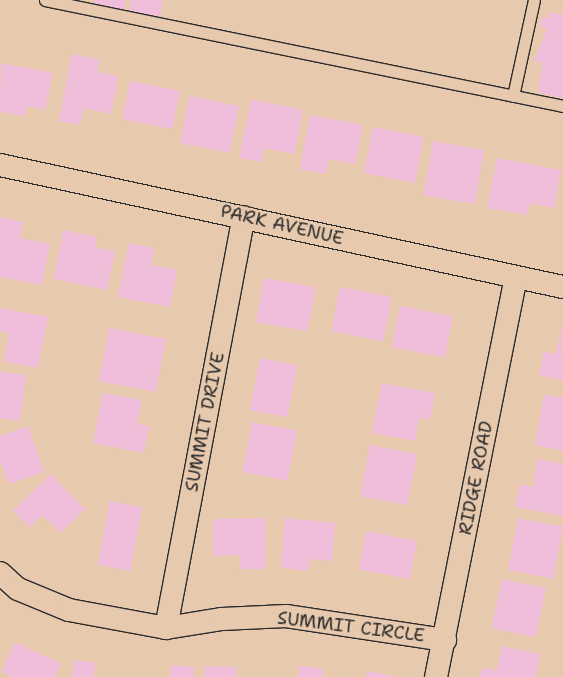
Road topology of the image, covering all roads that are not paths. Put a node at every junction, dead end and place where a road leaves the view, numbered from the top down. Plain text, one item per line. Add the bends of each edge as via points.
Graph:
1 (45, 0) edge
2 (534, 0) edge
3 (513, 96) junction
4 (563, 106) edge
5 (0, 165) edge
6 (244, 217) junction
7 (516, 278) junction
8 (563, 287) edge
9 (0, 573) edge
10 (166, 628) junction
11 (445, 640) junction
12 (436, 677) edge

1 - 3 lane
2 - 3 lane
3 - 4 lane
5 - 6 street, PARK AVENUE
6 - 7 street, PARK AVENUE
6 - 10 street, SUMMIT DRIVE
7 - 8 street, PARK AVENUE
7 - 11 street, RIDGE ROAD
9 - 10 street, SUMMIT CIRCLE via 18,589 69,610
10 - 11 street, SUMMIT CIRCLE via 222,619 286,616
11 - 12 street, RIDGE ROAD

